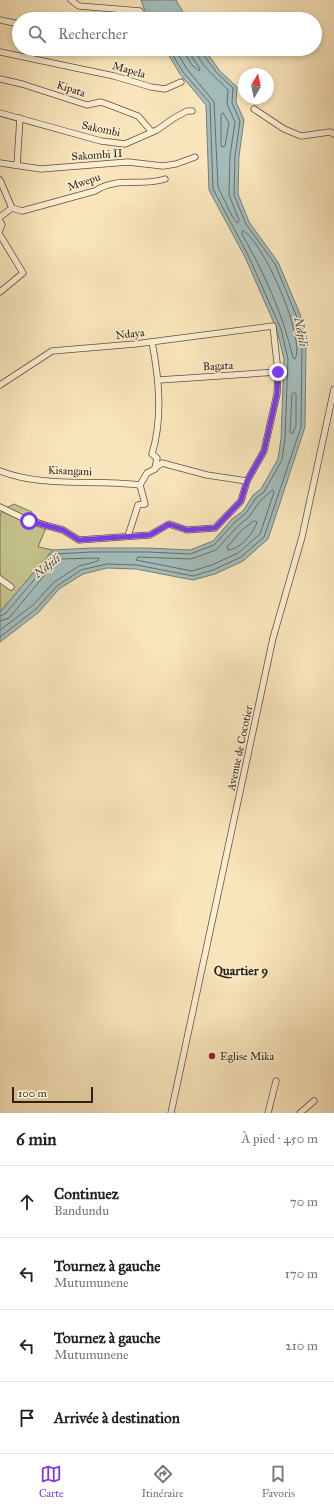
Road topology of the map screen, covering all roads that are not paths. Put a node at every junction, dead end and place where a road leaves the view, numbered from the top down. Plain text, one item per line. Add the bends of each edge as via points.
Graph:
1 (71, 0) edge
2 (140, 11) dead end
3 (0, 20) edge
4 (12, 23) edge
5 (0, 52) edge
6 (12, 55) edge
7 (19, 56) edge
8 (0, 79) edge
9 (181, 82) dead end
10 (254, 109) dead end
11 (192, 111) dead end
12 (0, 113) edge
13 (20, 118) junction
14 (152, 132) junction
15 (334, 134) edge
16 (195, 157) dead end
17 (0, 163) edge
18 (17, 165) junction
19 (165, 179) dead end
20 (0, 180) edge
21 (12, 208) junction
22 (0, 217) edge
23 (0, 221) edge
24 (0, 230) edge
25 (0, 235) edge
26 (0, 292) edge
27 (152, 342) junction
28 (278, 372) junction
29 (159, 380) junction
30 (0, 385) edge
31 (334, 389) edge
32 (155, 469) junction
33 (0, 470) edge
34 (247, 481) junction
35 (140, 485) junction
36 (0, 507) edge
37 (128, 536) junction
38 (0, 579) edge
39 (11, 587) dead end
40 (276, 1081) dead end
41 (314, 1100) dead end
42 (171, 1113) edge
43 (268, 1113) edge
44 (300, 1113) edge

1 - 2 street via 79,6
3 - 4 street
5 - 6 street, Mapela
7 - 9 street, Mapela via 114,76 151,87 165,89
8 - 14 street, Kipata via 87,105 101,102 138,116
10 - 15 street via 284,129 301,136 330,132
11 - 14 street, Sakombi via 174,118
12 - 13 street, Sakombi
13 - 14 street, Sakombi via 101,141 125,144
13 - 18 street
16 - 18 street, Sakombi II via 163,166 128,162 41,169
17 - 18 street, Sakombi II
19 - 21 street, Mwepu via 152,183 124,181 22,211
20 - 21 street
21 - 22 street
23 - 24 street
25 - 26 street via 23,273
27 - 28 street, Ndaya via 273,326
27 - 29 street
27 - 30 street, Ndaya via 52,350
28 - 29 street, Bagata
28 - 34 street via 277,394 264,451
29 - 32 street via 157,437 152,454 157,458
31 - 42 street, Avenue de Cocotier via 302,537 273,638
32 - 34 street via 162,463 207,475
32 - 35 street via 146,473
33 - 35 street, Kisangani via 17,477 52,481 119,482
34 - 37 street via 241,501 215,528 187,530 169,524 150,535
35 - 37 street via 145,504 138,505
36 - 37 street via 29,521 63,530 79,540
38 - 39 street
40 - 43 street
41 - 44 street

